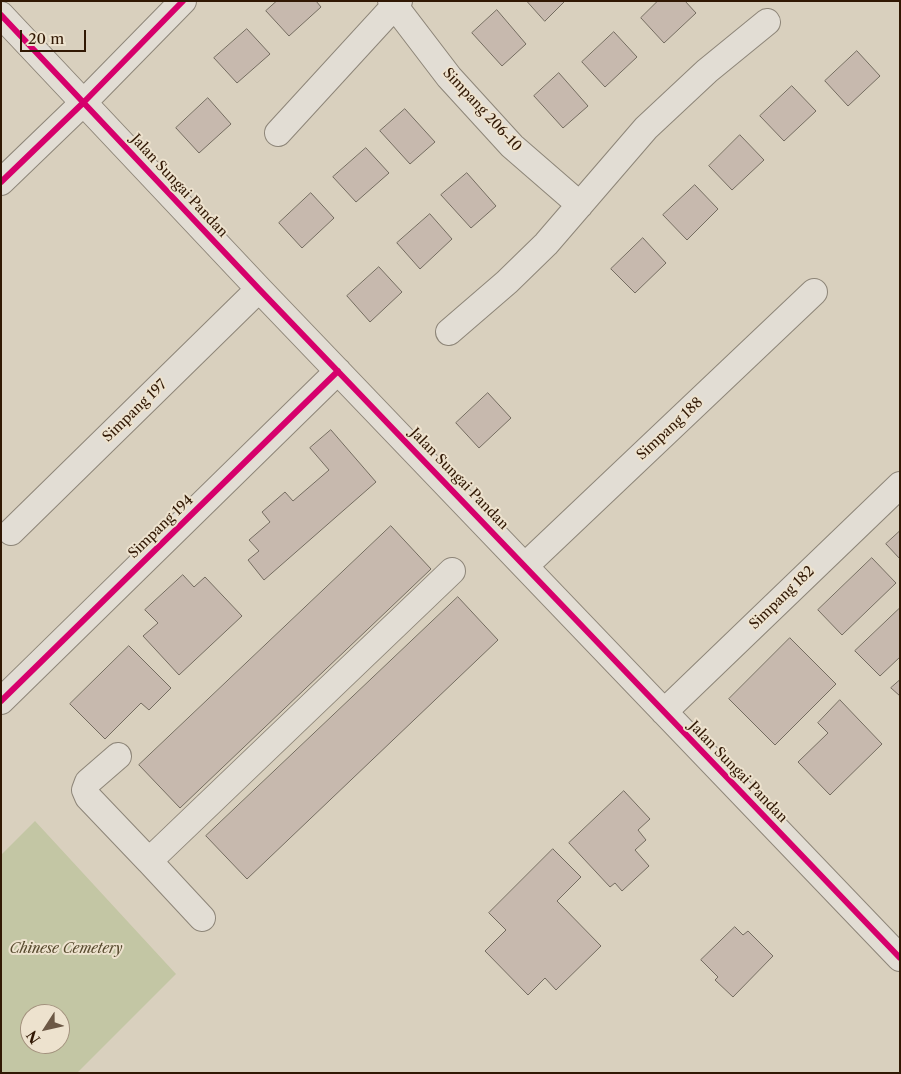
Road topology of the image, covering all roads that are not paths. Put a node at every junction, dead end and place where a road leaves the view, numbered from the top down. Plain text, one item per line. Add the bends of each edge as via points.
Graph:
1 (183, 1) edge
2 (395, 3) edge
3 (1, 15) edge
4 (767, 22) dead end
5 (83, 102) junction
6 (278, 134) dead end
7 (1, 182) edge
8 (580, 205) junction
9 (259, 289) junction
10 (814, 292) dead end
11 (449, 332) dead end
12 (338, 371) junction
13 (900, 485) edge
14 (11, 532) dead end
15 (525, 566) junction
16 (452, 572) dead end
17 (1, 701) edge
18 (664, 712) junction
19 (118, 756) dead end
20 (149, 861) junction
21 (202, 918) dead end
22 (900, 958) edge

1 - 5 street
2 - 6 street, Simpang 206-10
2 - 8 street, Simpang 206-10 via 449,77 512,146
3 - 5 street, Jalan Sungai Pandan
4 - 8 street via 707,71 646,128
5 - 7 street
5 - 9 street, Jalan Sungai Pandan
8 - 11 street via 513,276
9 - 12 street, Jalan Sungai Pandan
9 - 14 street, Simpang 197
10 - 15 street, Simpang 188
12 - 15 street, Jalan Sungai Pandan
12 - 17 street, Simpang 194
13 - 18 street, Simpang 182
15 - 18 street, Jalan Sungai Pandan
16 - 20 street
18 - 22 street, Jalan Sungai Pandan
19 - 20 street via 88,782 85,790
20 - 21 street

